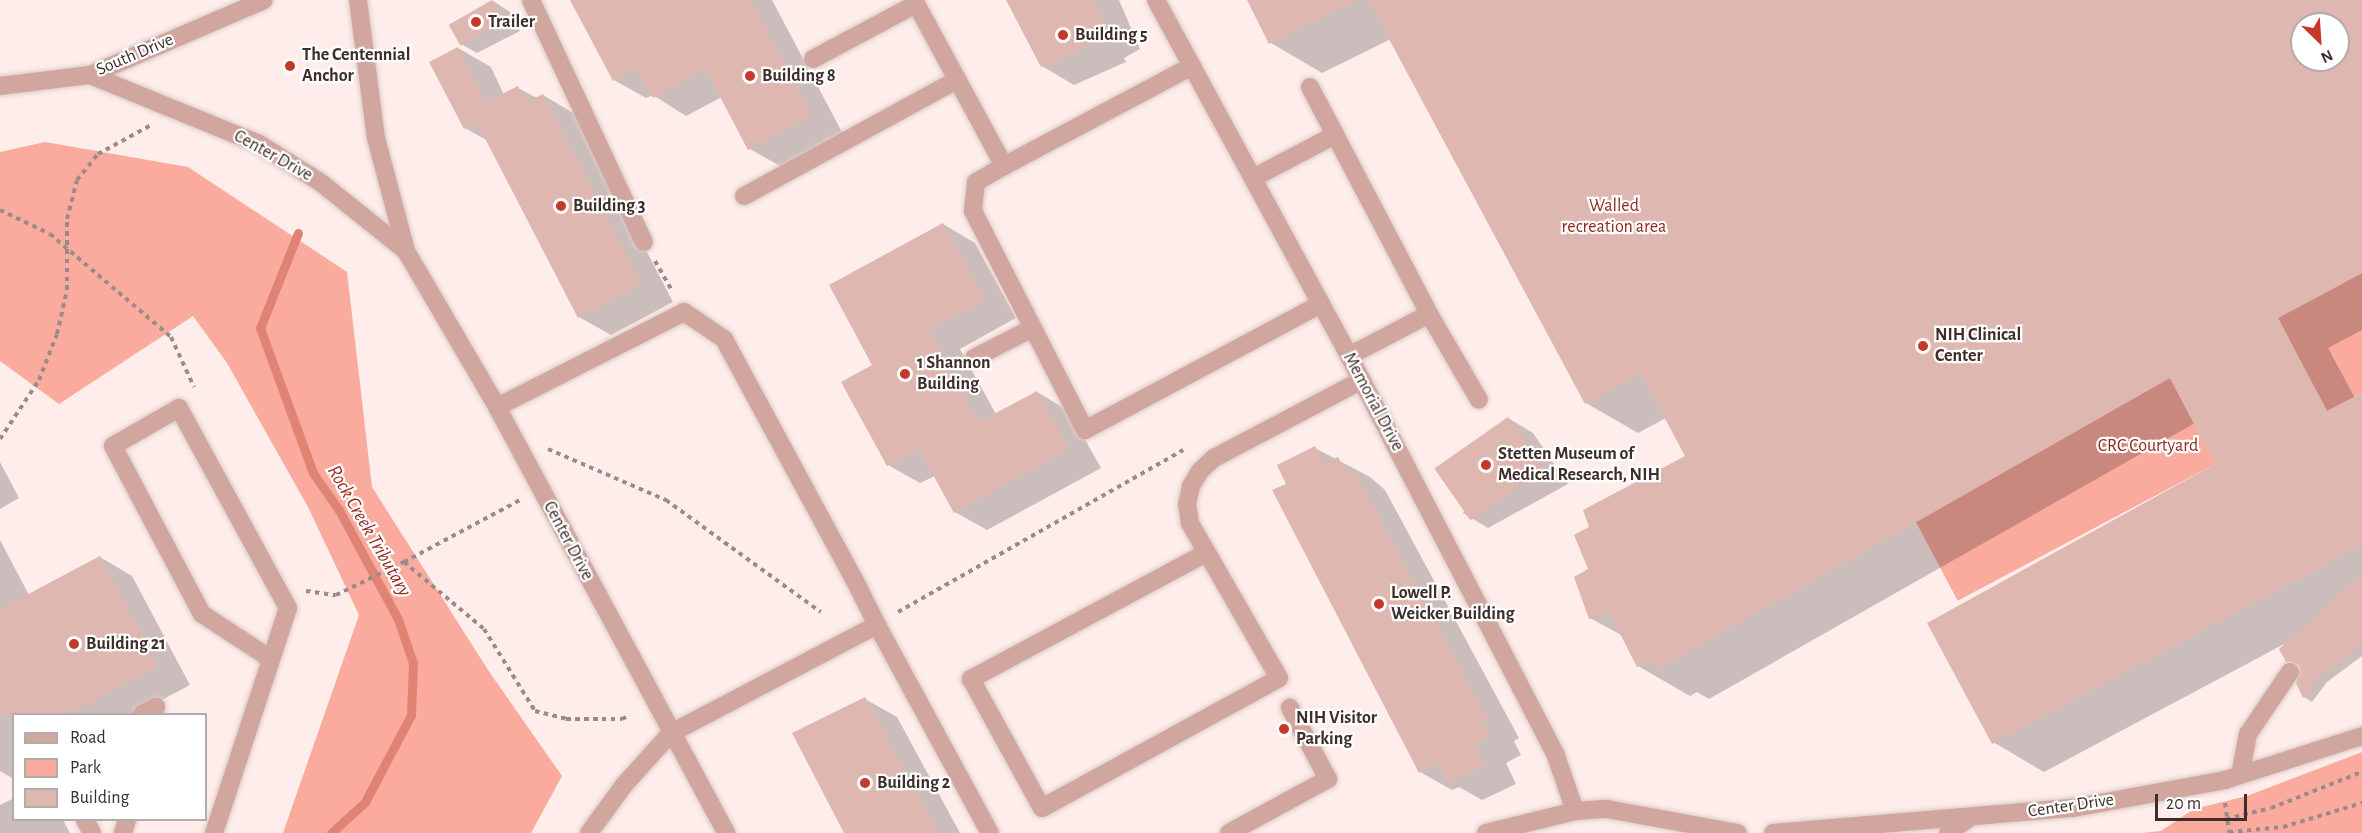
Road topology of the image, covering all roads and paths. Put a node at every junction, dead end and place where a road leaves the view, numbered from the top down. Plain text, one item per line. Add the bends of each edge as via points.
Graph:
1 (264, 0) edge
2 (358, 0) edge
3 (531, 0) edge
4 (1156, 0) edge
5 (915, 2) edge
6 (813, 59) dead end
7 (1192, 66) junction
8 (90, 75) junction
9 (957, 80) junction
10 (0, 86) edge
11 (1310, 87) dead end
12 (160, 102) junction
13 (1335, 135) junction
14 (1004, 166) junction
15 (1253, 178) junction
16 (744, 196) dead end
17 (644, 242) joint
18 (406, 251) junction
19 (1321, 304) junction
20 (684, 312) junction
21 (1429, 314) junction
22 (1033, 328) junction
23 (1349, 356) junction
24 (974, 358) dead end
25 (1362, 380) junction
26 (1479, 400) dead end
27 (497, 406) junction
28 (0, 439) edge
29 (546, 448) dead end
30 (1185, 449) dead end
31 (506, 508) dead end
32 (1206, 553) junction
33 (404, 562) junction
34 (336, 595) dead end
35 (821, 612) dead end
36 (877, 625) junction
37 (271, 659) junction
38 (2290, 672) dead end
39 (1290, 708) dead end
40 (144, 713) edge
41 (154, 713) edge
42 (630, 715) dead end
43 (671, 733) junction
44 (2362, 736) edge
45 (2362, 772) edge
46 (2240, 775) junction
47 (2224, 799) dead end
48 (2362, 803) edge
49 (1575, 811) junction
50 (1973, 816) junction
51 (2226, 819) junction
52 (214, 833) edge
53 (589, 833) edge
54 (726, 833) edge
55 (990, 833) edge
56 (1229, 833) edge
57 (1486, 833) edge
58 (1738, 833) edge
59 (1773, 833) edge
60 (1948, 833) edge
61 (2229, 833) edge

1 - 8 street, South Drive
2 - 18 street, Center Drive via 376,138
3 - 17 street
4 - 7 street, Memorial Drive
5 - 6 street
5 - 9 street
7 - 14 street
7 - 15 street, Memorial Drive
8 - 10 street, South Drive
8 - 12 street, Center Drive
9 - 14 street
9 - 16 street
11 - 13 street
12 - 18 street, Center Drive via 259,144 320,182
12 - 28 path via 150,126 98,154 77,180 67,219 68,290 57,334 39,380
13 - 15 street
13 - 21 street
14 - 22 street via 976,182 972,210
15 - 19 street, Memorial Drive
17 - 20 path
18 - 27 street, Center Drive
19 - 22 street via 1085,430
19 - 23 street, Memorial Drive
20 - 27 street
20 - 36 street via 724,339
21 - 23 street
21 - 26 street
22 - 24 street
23 - 25 street, Memorial Drive
25 - 32 street via 1214,458 1200,471 1188,504 1190,523
25 - 49 street, Memorial Drive via 1557,756
27 - 43 street, Center Drive
29 - 35 path via 666,500
30 - 36 path
31 - 33 path
32 - 32 street via 971,679 1042,808 1279,678
33 - 34 path
33 - 42 path via 484,629 535,711 567,719 622,719
36 - 43 street
36 - 55 street
37 - 37 street via 288,608 179,408 113,446 202,614
37 - 52 street
38 - 46 street via 2248,734
39 - 56 street via 1328,779
40 - 41 street via 156,707
43 - 53 street via 624,785
43 - 54 street, Center Drive
44 - 46 street, Center Drive
45 - 51 path via 2271,808
46 - 50 street, Center Drive via 2073,808
47 - 51 path
48 - 61 path via 2283,827
49 - 57 street
49 - 58 street via 1607,809
50 - 59 street, Center Drive
50 - 60 street
51 - 61 path

